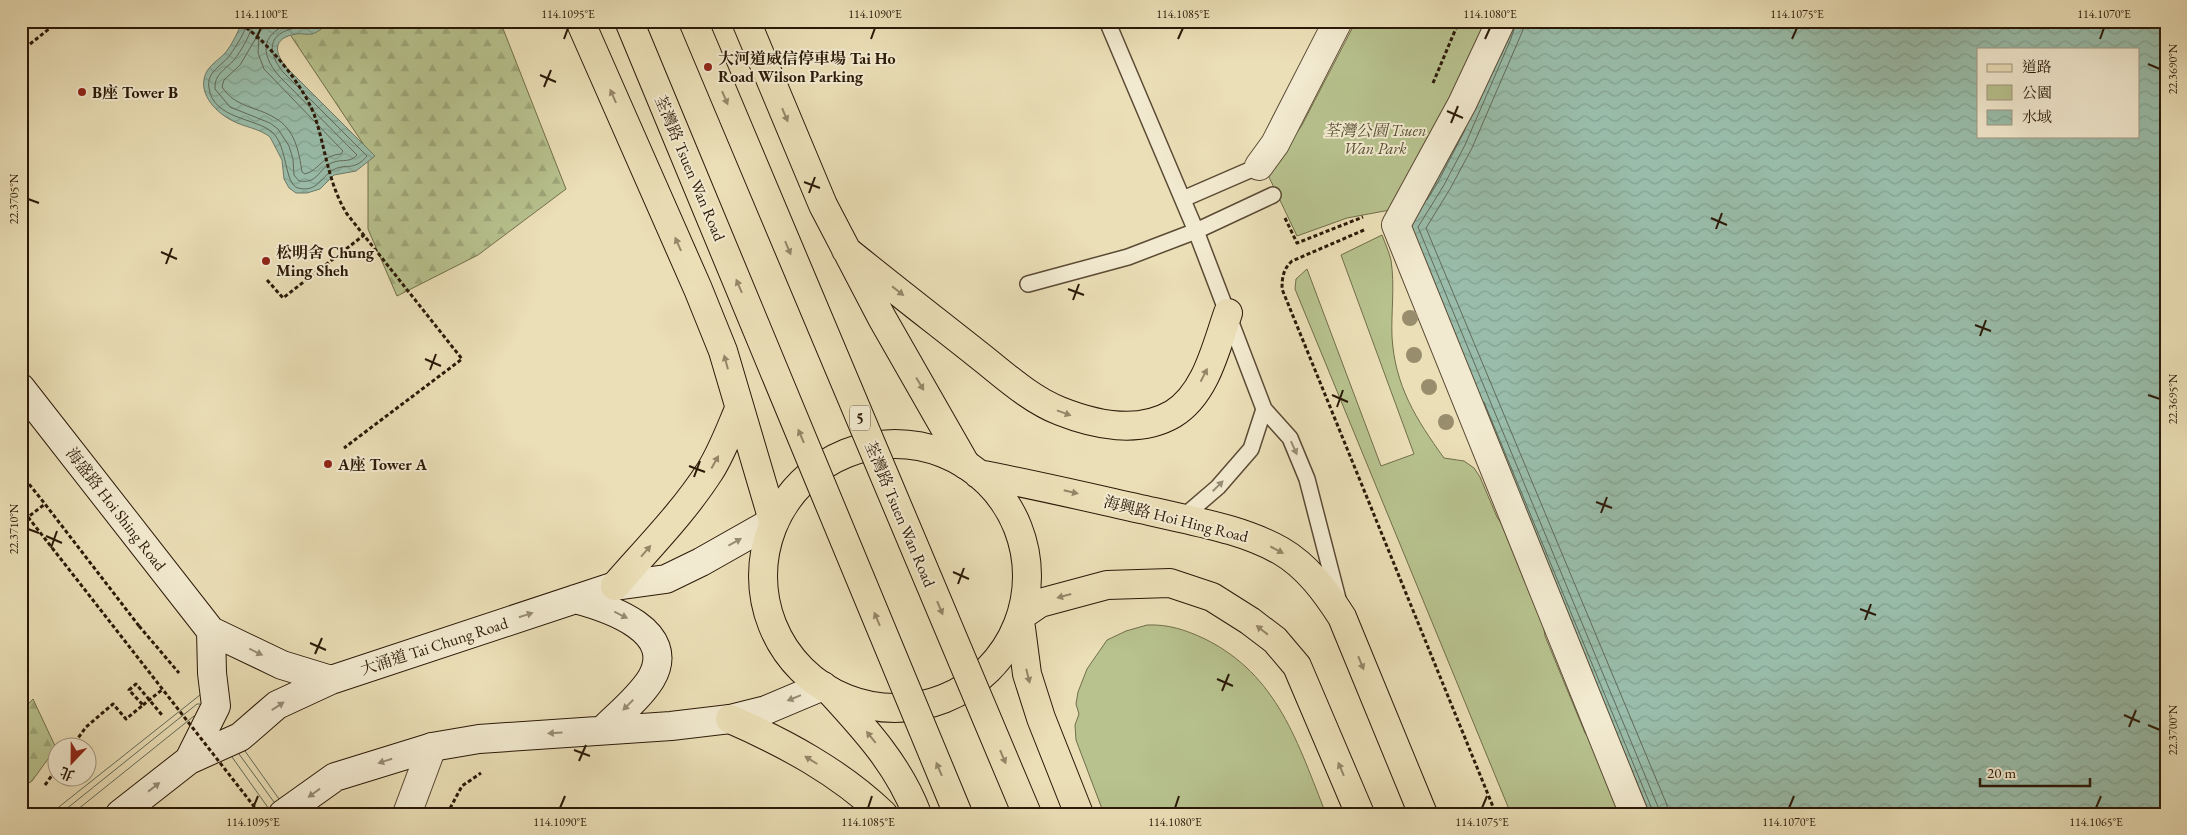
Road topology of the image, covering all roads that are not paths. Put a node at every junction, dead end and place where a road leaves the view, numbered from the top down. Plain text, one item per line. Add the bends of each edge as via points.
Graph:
1 (580, 21) edge
2 (629, 21) edge
3 (693, 21) edge
4 (746, 21) edge
5 (1107, 21) edge
6 (1338, 21) edge
7 (1501, 21) edge
8 (1259, 166) joint
9 (1273, 195) dead end
10 (1183, 199) junction
11 (1196, 231) junction
12 (846, 250) junction
13 (1028, 284) dead end
14 (1228, 313) junction
15 (21, 388) edge
16 (739, 409) junction
17 (1264, 409) junction
18 (972, 470) junction
19 (1182, 518) junction
20 (771, 520) junction
21 (615, 586) junction
22 (575, 599) junction
23 (1342, 618) junction
24 (1022, 621) junction
25 (212, 631) junction
26 (331, 680) junction
27 (827, 689) junction
28 (730, 719) junction
29 (604, 729) junction
30 (432, 747) junction
31 (189, 760) junction
32 (288, 811) edge
33 (120, 814) edge
34 (408, 814) edge
35 (883, 814) edge
36 (917, 814) edge
37 (958, 814) edge
38 (1026, 814) edge
39 (1079, 814) edge
40 (1360, 814) edge
41 (1423, 814) edge
42 (1634, 814) edge

16 -> 1 main road via 723,351 698,289
37 -> 2 main road, 荃灣路 Tsuen Wan Road, bridge
3 -> 38 main road, 荃灣路 Tsuen Wan Road / 5, bridge
4 -> 12 main road via 823,205
5 - 10 lane
6 - 8 street via 1275,144
7 - 42 street via 1462,104 1396,225
8 - 10 lane
9 - 11 lane
10 - 11 lane
11 - 13 lane via 1128,256
11 - 14 lane
12 -> 14 main road via 1022,389 1058,411 1091,422 1122,426 1151,423 1174,413 1192,396 1204,377
12 -> 18 main road via 882,318
14 - 17 lane
15 - 25 street, 海盛路 Hoi Shing Road
16 - 20 main road
21 -> 16 main road via 710,471
19 -> 17 lane via 1218,487 1251,449
17 -> 23 lane via 1290,438 1307,479
18 -> 19 main road, 海興路 Hoi Hing Road
18 - 20 main road, 海興路 Hoi Hing Road via 921,448 886,442 853,448 824,463 804,479
18 - 24 main road via 993,489 1013,529 1025,590
19 -> 23 main road, 海興路 Hoi Hing Road via 1224,528 1282,551 1325,591
21 -> 20 street, 大涌道 Tai Chung Road via 666,579
20 - 27 main road via 765,557 765,588 771,614 800,661
21 - 22 street, 大涌道 Tai Chung Road
26 -> 22 street, 大涌道 Tai Chung Road
22 -> 29 street via 624,616 643,628 654,643 657,658 651,678
23 -> 41 main road, 海興路 Hoi Hing Road
24 - 27 main road via 1002,657 947,702 913,711 886,709 862,704
24 -> 39 main road via 1027,674
40 -> 24 main road via 1296,666 1275,640 1212,597 1170,583 1108,585 1040,604
25 -> 26 street, 海盛路 Hoi Shing Road via 282,665
25 - 31 street via 216,706
31 -> 26 street, 大涌道 Tai Chung Road via 240,737 277,705
27 -> 28 street
36 -> 27 main road via 899,776 877,744
28 - 29 street
35 -> 28 main road via 810,759
29 -> 30 street via 479,739
30 -> 32 street via 335,777
30 - 34 street
33 -> 31 street, 大涌道 Tai Chung Road

